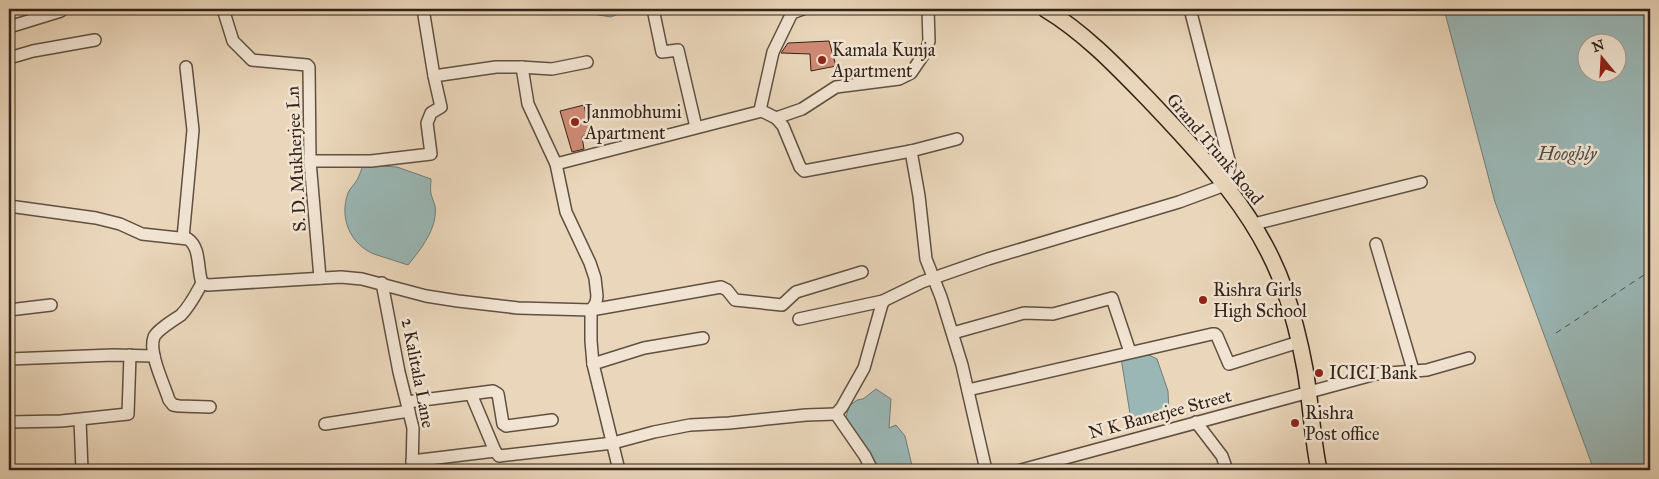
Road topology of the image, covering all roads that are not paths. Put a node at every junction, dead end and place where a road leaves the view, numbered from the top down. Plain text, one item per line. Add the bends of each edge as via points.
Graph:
1 (223, 9) edge
2 (653, 9) edge
3 (928, 9) edge
4 (1044, 9) edge
5 (1190, 9) edge
6 (795, 10) edge
7 (61, 11) dead end
8 (423, 11) edge
9 (9, 26) edge
10 (95, 40) dead end
11 (9, 58) edge
12 (587, 62) dead end
13 (186, 66) dead end
14 (522, 67) junction
15 (434, 76) junction
16 (760, 110) junction
17 (776, 118) junction
18 (696, 127) junction
19 (957, 139) dead end
20 (911, 152) junction
21 (310, 161) junction
22 (556, 164) junction
23 (1421, 182) dead end
24 (1225, 184) junction
25 (9, 206) edge
26 (29, 209) junction
27 (9, 215) edge
28 (1254, 224) junction
29 (184, 238) junction
30 (1376, 244) dead end
31 (862, 272) dead end
32 (320, 278) junction
33 (933, 278) junction
34 (202, 283) junction
35 (382, 283) junction
36 (883, 301) junction
37 (51, 305) dead end
38 (9, 310) edge
39 (591, 310) junction
40 (799, 319) dead end
41 (953, 333) junction
42 (702, 338) dead end
43 (1299, 342) junction
44 (1130, 352) junction
45 (130, 355) junction
46 (154, 356) junction
47 (1469, 358) dead end
48 (9, 359) edge
49 (593, 364) junction
50 (1413, 370) junction
51 (968, 390) junction
52 (1308, 392) junction
53 (471, 394) junction
54 (408, 406) junction
55 (210, 407) dead end
56 (836, 414) junction
57 (80, 420) junction
58 (552, 420) dead end
59 (9, 422) edge
60 (1196, 422) junction
61 (325, 424) dead end
62 (613, 443) junction
63 (495, 451) junction
64 (412, 466) edge
65 (82, 470) edge
66 (619, 470) edge
67 (872, 470) edge
68 (986, 470) edge
69 (1021, 470) edge
70 (1227, 470) edge
71 (1319, 470) edge

1 - 21 street, S. D. Mukherjee Ln via 232,41 252,60 307,64 309,67
2 - 18 street via 662,52 678,50
3 - 17 street via 929,41 911,73 899,79 836,87 802,109
4 - 24 main road, Grand Trunk Road via 1111,60
5 - 24 street via 1230,164
6 - 16 street via 773,52
7 - 9 street
8 - 15 street
10 - 11 street
12 - 14 street via 552,70
13 - 29 street via 193,130
14 - 15 street via 487,68
14 - 22 street via 528,104
15 - 21 street via 441,107 431,113 427,123 430,155 370,161
16 - 17 street
16 - 18 street
17 - 20 street via 804,171
18 - 22 street
19 - 20 street
20 - 33 street via 926,259
21 - 32 street, S. D. Mukherjee Ln
22 - 39 street via 566,212 593,270 597,296
23 - 28 street
24 - 28 main road, Grand Trunk Road
24 - 33 street via 1179,202 1040,242
25 - 26 street
26 - 27 street
26 - 29 street via 96,218 142,234
28 - 43 main road, Grand Trunk Road via 1283,287
29 - 34 street via 196,248
30 - 50 street
31 - 39 street via 796,292 782,306 735,300 720,287
32 - 34 street via 249,284
32 - 35 street via 362,278
33 - 36 street
33 - 41 street
34 - 46 street via 188,307 155,335
35 - 39 street via 426,296 458,301 518,308
35 - 54 street, 2 Kalitala Lane
36 - 40 street
36 - 56 street via 864,368
37 - 38 street
39 - 49 street
41 - 44 street via 1024,313 1049,315 1111,298
41 - 51 street
42 - 49 street via 644,348
43 - 44 street via 1231,364 1214,334
43 - 52 main road, Grand Trunk Road
44 - 51 street
45 - 46 street
45 - 48 street
45 - 57 street via 128,414
46 - 55 street via 173,405
47 - 50 street, N K Banerjee Street via 1427,370
49 - 62 street
50 - 52 street, N K Banerjee Street via 1376,374
51 - 68 street
52 - 60 street, N K Banerjee Street
52 - 71 main road, Grand Trunk Road
53 - 54 street
53 - 58 street via 497,393 506,426
53 - 63 street
54 - 61 street
54 - 64 street, 2 Kalitala Lane via 414,431
56 - 62 street via 690,425
56 - 67 street
57 - 59 street
57 - 65 street
60 - 69 street, N K Banerjee Street
60 - 70 street via 1222,456
62 - 63 street via 502,456
62 - 66 street
63 - 64 street

